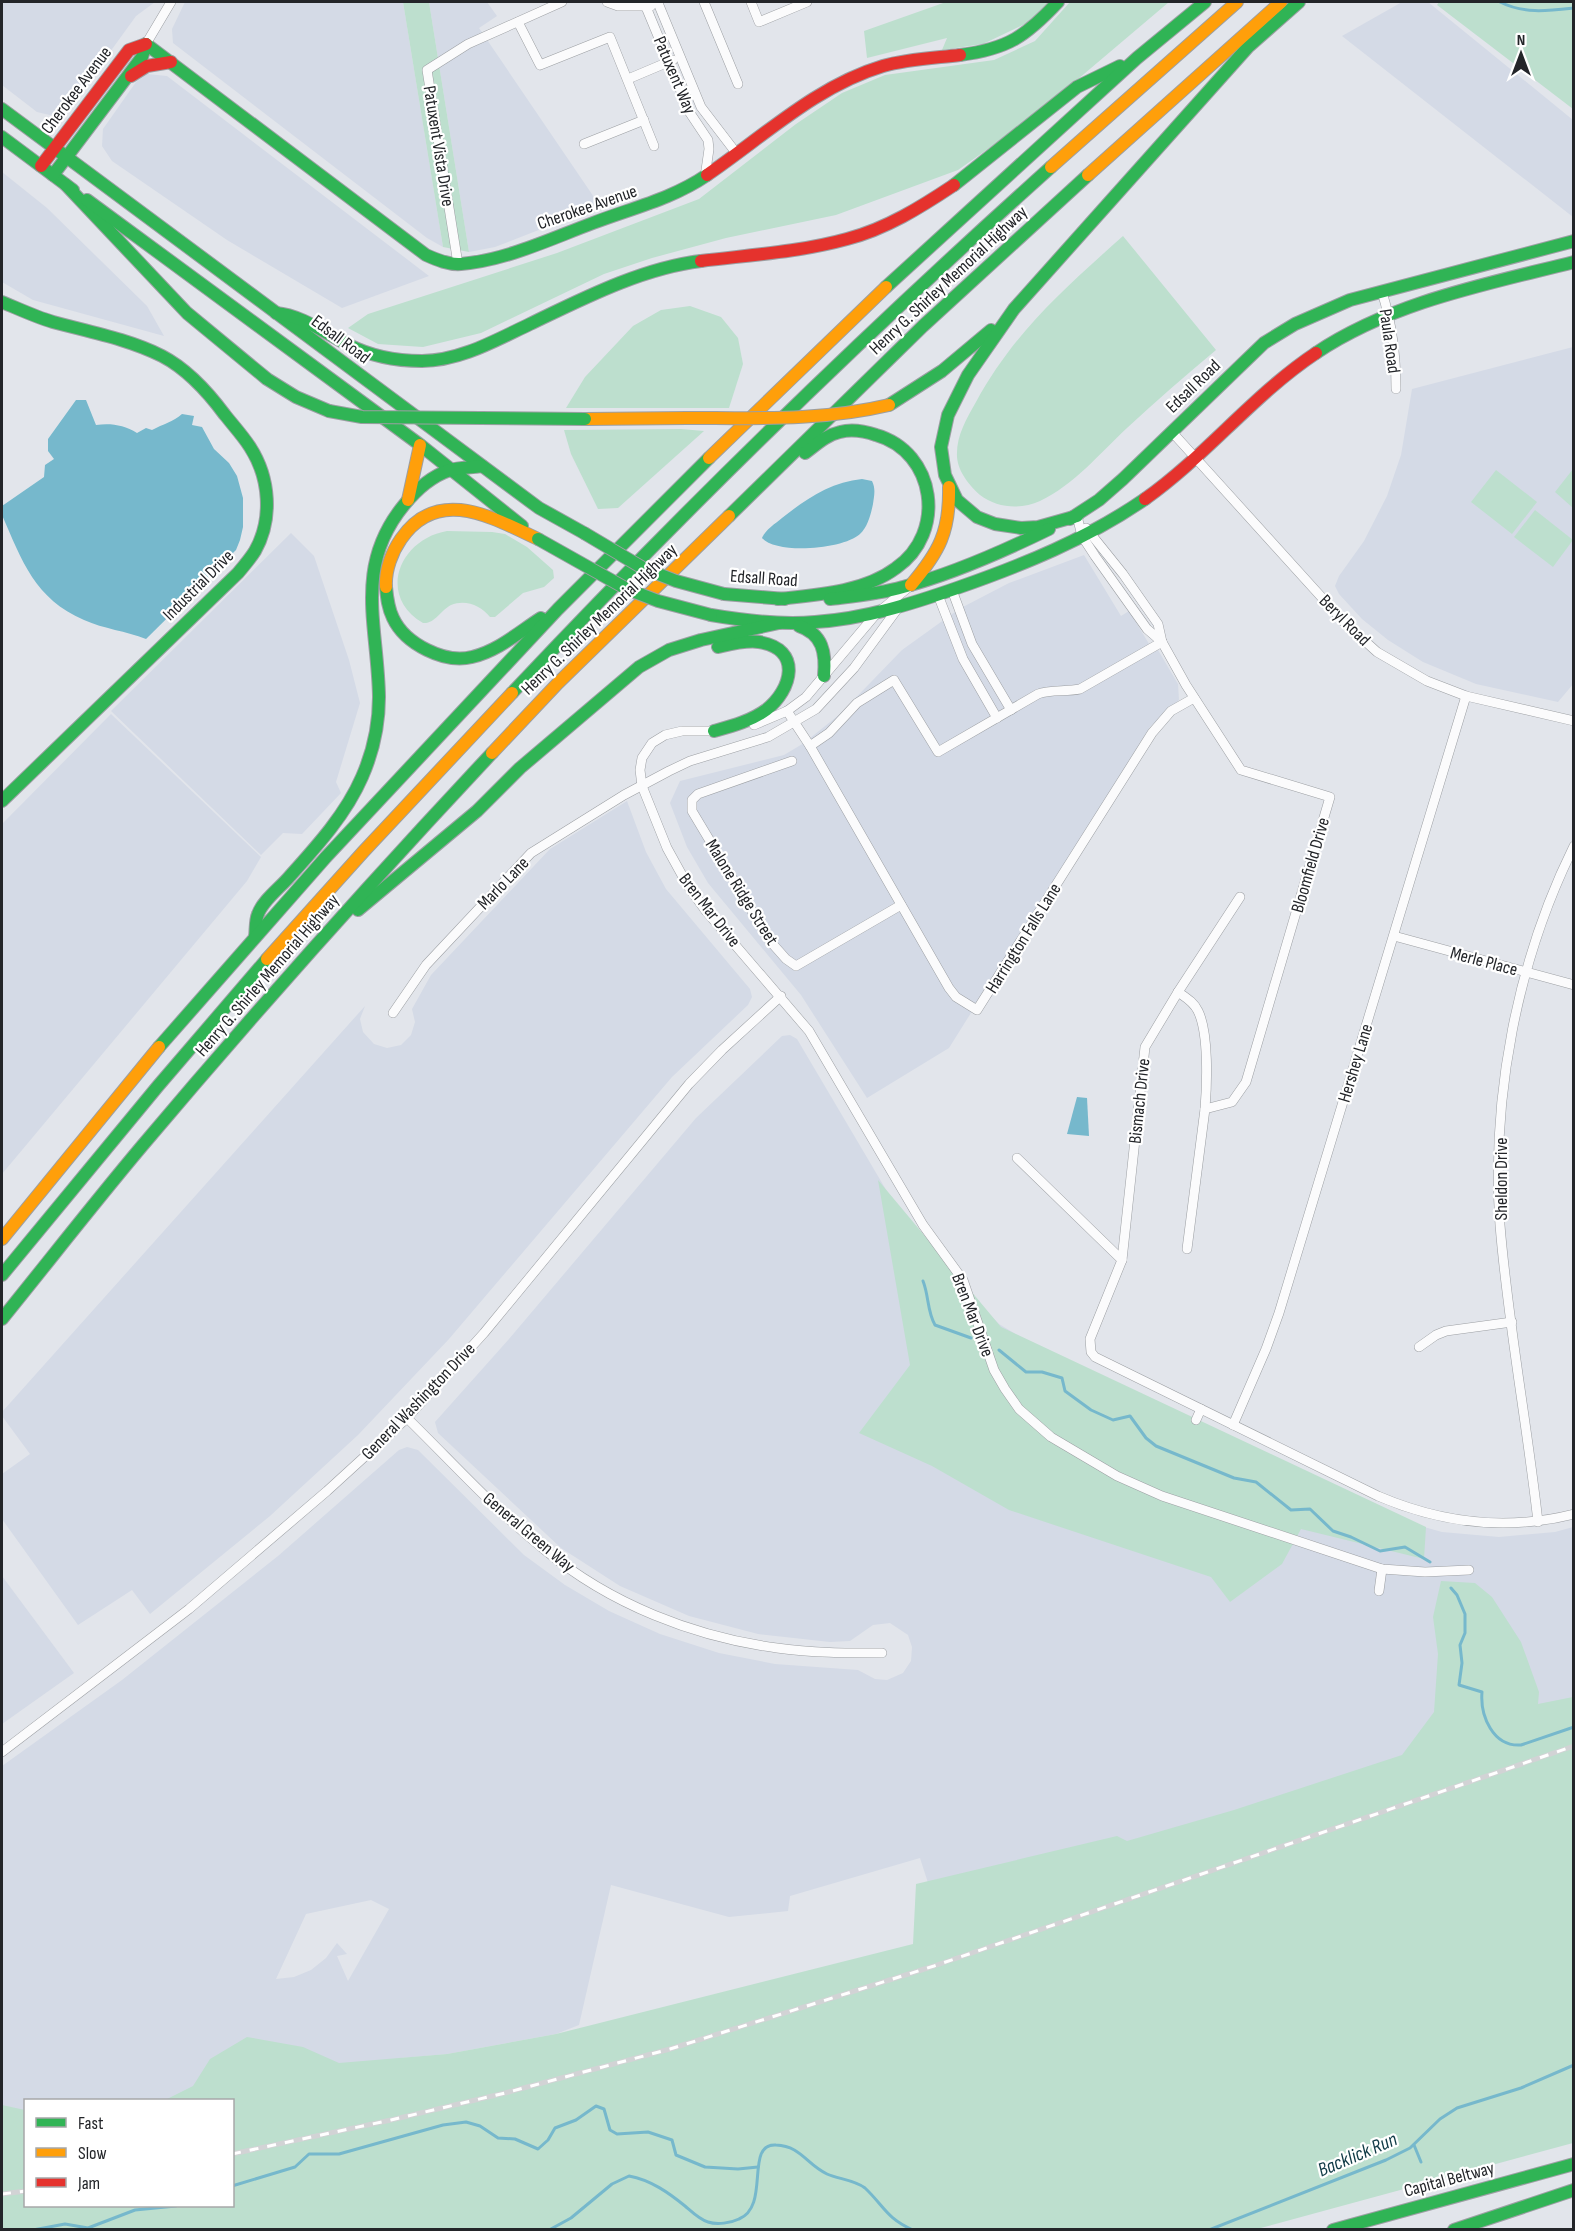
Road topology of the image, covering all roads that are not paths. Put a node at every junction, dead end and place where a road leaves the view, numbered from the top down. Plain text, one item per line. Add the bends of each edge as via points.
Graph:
1 (171, 2) edge
2 (562, 2) edge
3 (607, 2) edge
4 (658, 2) edge
5 (704, 2) edge
6 (751, 2) edge
7 (807, 2) edge
8 (1058, 2) edge
9 (1205, 2) edge
10 (1237, 2) edge
11 (1281, 2) edge
12 (1299, 2) edge
13 (646, 7) junction
14 (518, 22) junction
15 (146, 44) junction
16 (679, 58) junction
17 (1137, 58) junction
18 (171, 62) junction
19 (669, 62) junction
20 (628, 79) junction
21 (738, 84) dead end
22 (121, 85) junction
23 (2, 109) edge
24 (644, 120) junction
25 (2, 137) edge
26 (584, 144) dead end
27 (654, 146) dead end
28 (56, 148) junction
29 (737, 154) junction
30 (67, 156) junction
31 (41, 166) junction
32 (53, 175) junction
33 (705, 177) junction
34 (66, 185) junction
35 (1574, 241) edge
36 (1574, 262) edge
37 (458, 264) junction
38 (1382, 292) junction
39 (2, 302) edge
40 (1014, 309) junction
41 (276, 313) junction
42 (1389, 315) junction
43 (1396, 389) dead end
44 (1172, 432) junction
45 (420, 445) junction
46 (1194, 458) junction
47 (482, 466) junction
48 (450, 470) junction
49 (948, 482) junction
50 (408, 501) junction
51 (733, 513) junction
52 (1077, 516) junction
53 (1086, 534) junction
54 (538, 539) junction
55 (911, 585) junction
56 (952, 590) junction
57 (938, 595) junction
58 (778, 599) junction
59 (898, 608) junction
60 (558, 609) junction
61 (876, 614) junction
62 (784, 623) junction
63 (1162, 642) junction
64 (824, 676) junction
65 (605, 694) junction
66 (1466, 696) junction
67 (1194, 698) junction
68 (1011, 710) junction
69 (787, 711) junction
70 (997, 718) junction
71 (1574, 721) edge
72 (795, 723) junction
73 (714, 731) junction
74 (810, 746) junction
75 (792, 761) dead end
76 (642, 786) junction
77 (2, 801) edge
78 (1574, 846) edge
79 (1240, 897) dead end
80 (901, 905) junction
81 (324, 936) junction
82 (1394, 936) junction
83 (255, 938) junction
84 (1525, 972) junction
85 (1574, 985) edge
86 (1178, 992) junction
87 (781, 996) junction
88 (393, 1013) dead end
89 (1205, 1109) junction
90 (1017, 1158) dead end
91 (2, 1239) edge
92 (1187, 1249) dead end
93 (1122, 1260) junction
94 (2, 1275) edge
95 (2, 1319) edge
96 (1512, 1322) junction
97 (1419, 1347) dead end
98 (1201, 1409) junction
99 (407, 1418) junction
100 (1196, 1420) dead end
101 (1233, 1425) junction
102 (1574, 1514) edge
103 (1538, 1522) junction
104 (1382, 1569) junction
105 (1468, 1570) dead end
106 (1379, 1591) dead end
107 (882, 1653) dead end
108 (2, 1752) edge
109 (1574, 2164) edge
110 (1574, 2191) edge
111 (1333, 2229) edge
112 (1454, 2229) edge
113 (1467, 2229) edge

1 - 15 street
2 - 14 street, Patuxent Vista Drive
3 - 13 street
4 - 13 street
4 - 16 street, Patuxent Way
5 - 21 street
6 - 7 street via 759,22
8 - 29 main road, Cherokee Avenue via 1030,30 996,49 898,62 857,75 804,105
9 - 17 main road, Henry G. Shirley Memorial Highway
10 - 94 main road via 907,298 660,539 321,899 123,1127
11 - 51 main road, Henry G. Shirley Memorial Highway via 940,311
12 - 40 main road via 1248,46
13 - 19 street, Patuxent Way
14 - 20 street via 540,65 610,37
14 - 37 street, Patuxent Vista Drive via 463,46 427,70
15 - 18 main road, Cherokee Avenue
15 - 22 main road, Cherokee Avenue via 142,57
15 - 28 main road, Cherokee Avenue via 129,50
16 - 19 street
16 - 29 street, Patuxent Way via 701,107
17 - 41 main road via 1077,87 954,185 883,226 813,247 694,262 657,271 587,297 461,354 424,361 388,359 350,346 288,314
17 - 60 main road, Henry G. Shirley Memorial Highway via 861,309
18 - 22 main road via 147,66
18 - 37 main road, Cherokee Avenue via 426,255
19 - 20 street
19 - 33 street, Patuxent Way via 690,113 708,140
20 - 24 street
22 - 30 main road, Cherokee Avenue
23 - 28 main road, Edsall Road
24 - 26 street
24 - 27 street
25 - 31 main road
28 - 30 main road, Edsall Road
28 - 31 main road, Cherokee Avenue
29 - 33 main road, Cherokee Avenue
30 - 32 main road, Cherokee Avenue
30 - 41 main road, Edsall Road
31 - 32 main road
32 - 34 main road
33 - 37 main road, Cherokee Avenue via 657,202 485,261
34 - 40 main road, bridge via 168,295 267,379 329,411 362,417 824,417 860,413 889,405 947,370
34 - 45 main road
35 - 38 main road, Edsall Road
36 - 42 main road
38 - 42 street, Paula Road
38 - 44 main road, Edsall Road via 1324,309 1286,327 1264,343
39 - 77 main road, Industrial Drive via 50,321 138,345 177,364 218,404 250,447 265,481 268,508 260,542 238,573
40 - 49 main road via 969,375 948,415 941,447
41 - 47 main road, Edsall Road
42 - 43 street, Paula Road
42 - 46 main road via 1296,365
44 - 46 street, Beryl Road
44 - 52 main road, Edsall Road
45 - 48 main road
45 - 50 main road
46 - 53 main road via 1148,497
46 - 66 street, Beryl Road via 1377,652 1427,681
47 - 48 main road
47 - 58 main road, Edsall Road, bridge via 539,508 643,568 724,594
48 - 50 main road via 417,490
48 - 54 main road
49 - 52 main road via 957,500 977,517 995,524 1038,527
49 - 55 main road via 948,530 940,548
50 - 83 main road via 390,524 372,573 380,696 371,756 362,778 323,838 258,912
51 - 58 main road via 819,441 836,432 853,430 886,437 902,447 920,468 931,511 924,537 905,562 874,580
51 - 81 main road, Henry G. Shirley Memorial Highway via 558,683
52 - 53 street, Bloomfield Drive
52 - 55 main road, Edsall Road via 1016,545
53 - 56 main road via 1043,556
53 - 63 street, Bloomfield Drive via 1147,629
54 - 60 main road via 484,514 455,509 437,511 403,535 389,560 386,592 393,619 412,640 438,656 469,659 502,645
54 - 62 main road, bridge via 596,574 665,603 711,615
55 - 58 main road, Edsall Road via 862,596
55 - 59 main road
55 - 61 street, Bren Mar Drive
56 - 57 main road
56 - 68 street via 968,636
57 - 59 main road
57 - 70 street via 963,659
59 - 61 main road
59 - 72 street via 854,668 816,709
60 - 83 main road, Henry G. Shirley Memorial Highway
61 - 62 main road
61 - 64 street, Bren Mar Drive
62 - 64 main road via 811,631 823,645
62 - 65 main road via 669,650
63 - 67 street, Bloomfield Drive
63 - 68 street via 1080,689 1044,692
64 - 69 street, Bren Mar Drive
65 - 73 main road via 676,656 756,641 782,651 790,671 783,693 750,719
65 - 81 main road via 477,811
66 - 71 street, Beryl Road
66 - 82 street, Hershey Lane
67 - 80 street, Harrington Falls Lane via 1171,711 1152,733 977,1010 949,988
67 - 89 street, Bloomfield Drive via 1241,770 1330,797 1246,1082 1232,1102
68 - 70 street
69 - 72 street, Harrington Falls Lane
69 - 73 street, Bren Mar Drive via 748,727
70 - 74 street via 938,752 894,680 857,703 829,734
72 - 74 street, Harrington Falls Lane
72 - 76 street via 768,736 690,761
73 - 76 street, Bren Mar Drive via 682,731 658,738 640,764
74 - 80 street, Harrington Falls Lane
75 - 80 street, Malone Ridge Street via 698,794 692,800 692,811 770,941 796,966
76 - 87 street, Bren Mar Drive via 667,848 688,886
76 - 88 street, Marlo Lane via 523,861 426,965
78 - 84 street, Sheldon Drive
79 - 86 street, Bismach Drive
81 - 95 main road, Henry G. Shirley Memorial Highway via 141,1148
82 - 84 street, Merle Place
82 - 101 street, Hershey Lane via 1279,1313
83 - 91 main road, Henry G. Shirley Memorial Highway via 146,1062
84 - 85 street, Merle Place
84 - 96 street, Sheldon Drive via 1508,1055 1499,1143 1500,1223
86 - 89 street via 1198,1009 1201,1020 1208,1077
86 - 93 street, Bismach Drive via 1145,1047
87 - 99 street, General Washington Drive via 689,1084 484,1333
87 - 104 street, Bren Mar Drive via 809,1031 923,1225 963,1280 994,1370 1011,1399 1035,1425 1108,1471 1147,1490
89 - 92 street
90 - 93 street
93 - 98 street, Bismach Drive via 1090,1340 1091,1352
96 - 97 street via 1446,1331
96 - 103 street, Sheldon Drive
98 - 100 street
98 - 101 street
99 - 107 street, General Green Way via 512,1523 589,1581 635,1606 693,1629 754,1645
99 - 108 street, General Washington Drive via 189,1609
101 - 103 street via 1414,1510 1494,1524
102 - 103 street
104 - 105 street, Bren Mar Drive
104 - 106 street
109 - 111 main road, Capital Beltway
110 - 112 main road
110 - 113 main road

